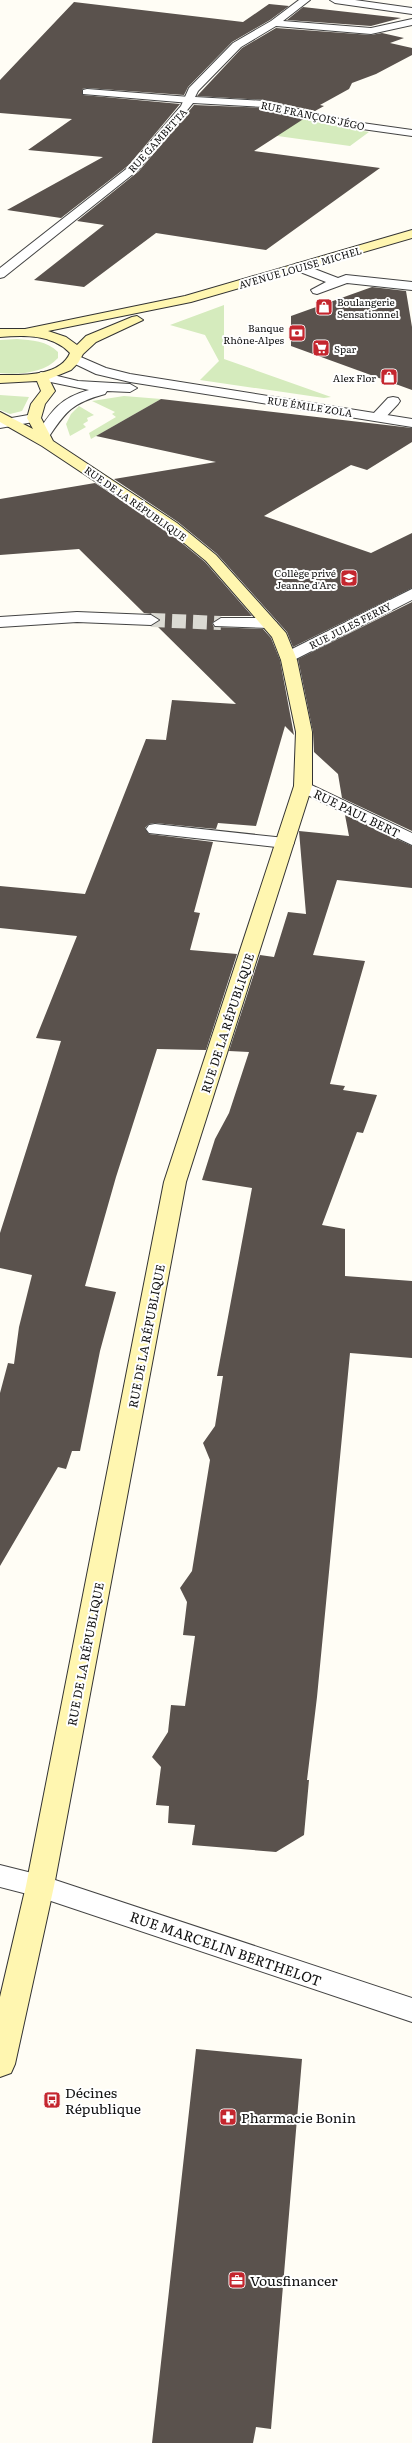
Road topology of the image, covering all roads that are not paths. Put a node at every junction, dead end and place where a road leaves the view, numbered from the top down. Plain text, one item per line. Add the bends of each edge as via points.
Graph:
1 (305, 0) edge
2 (335, 0) edge
3 (412, 11) edge
4 (412, 22) edge
5 (274, 24) junction
6 (87, 92) dead end
7 (190, 100) junction
8 (412, 132) edge
9 (412, 234) edge
10 (298, 267) junction
11 (0, 274) edge
12 (337, 282) junction
13 (412, 286) edge
14 (317, 290) dead end
15 (187, 299) junction
16 (2, 332) edge
17 (27, 332) junction
18 (76, 356) junction
19 (41, 376) junction
20 (0, 379) edge
21 (112, 388) junction
22 (207, 392) junction
23 (393, 401) dead end
24 (378, 417) junction
25 (34, 418) junction
26 (3, 421) edge
27 (412, 423) edge
28 (45, 439) junction
29 (412, 594) edge
30 (151, 620) tunnel mouth
31 (0, 622) edge
32 (221, 623) tunnel mouth
33 (268, 623) junction
34 (288, 657) junction
35 (303, 786) junction
36 (155, 829) dead end
37 (412, 840) edge
38 (285, 843) junction
39 (0, 1876) edge
40 (40, 1886) junction
41 (412, 2010) edge
42 (0, 2064) edge

1 - 5 street, RUE GAMBETTA
2 - 3 street
4 - 5 street via 371,31
5 - 7 street, RUE GAMBETTA via 237,44 193,90
6 - 7 street, RUE FRANÇOIS JÉGO
7 - 8 street, RUE FRANÇOIS JÉGO via 265,104 348,124
7 - 11 street, RUE GAMBETTA via 134,168
9 - 10 street, AVENUE LOUISE MICHEL
10 - 12 street
10 - 15 street, AVENUE LOUISE MICHEL
12 - 13 street via 346,279
12 - 14 street
15 - 17 street, AVENUE LOUISE MICHEL
15 - 18 street, AVENUE LOUISE MICHEL via 91,339
16 - 17 street
17 - 18 street via 62,340 72,346
18 - 19 street, AVENUE LOUISE MICHEL via 69,366
18 - 22 street, RUE ÉMILE ZOLA via 116,376
19 - 20 street, AVENUE LOUISE MICHEL
19 - 21 street, RUE ÉMILE ZOLA via 78,385
19 - 25 street via 48,391 38,404
21 - 22 street, RUE ÉMILE ZOLA
21 - 28 street via 67,402 58,411
22 - 24 street, RUE ÉMILE ZOLA
23 - 24 street
24 - 27 street, RUE ÉMILE ZOLA
25 - 26 street
25 - 28 street, RUE DE LA RÉPUBLIQUE
26 - 28 street, RUE DE LA RÉPUBLIQUE
28 - 33 street, RUE DE LA RÉPUBLIQUE via 172,526 206,553
29 - 34 street, RUE JULES FERRY
30 - 31 street via 77,618
32 - 33 street
33 - 34 street, RUE DE LA RÉPUBLIQUE via 280,636
34 - 35 street, RUE DE LA RÉPUBLIQUE via 304,732
35 - 37 street, RUE PAUL BERT
35 - 38 street, RUE DE LA RÉPUBLIQUE
36 - 38 street
38 - 40 street, RUE DE LA RÉPUBLIQUE via 175,1182
39 - 40 street, RUE MARCELIN BERTHELOT
40 - 41 street, RUE MARCELIN BERTHELOT
40 - 42 street, RUE DE LA RÉPUBLIQUE

